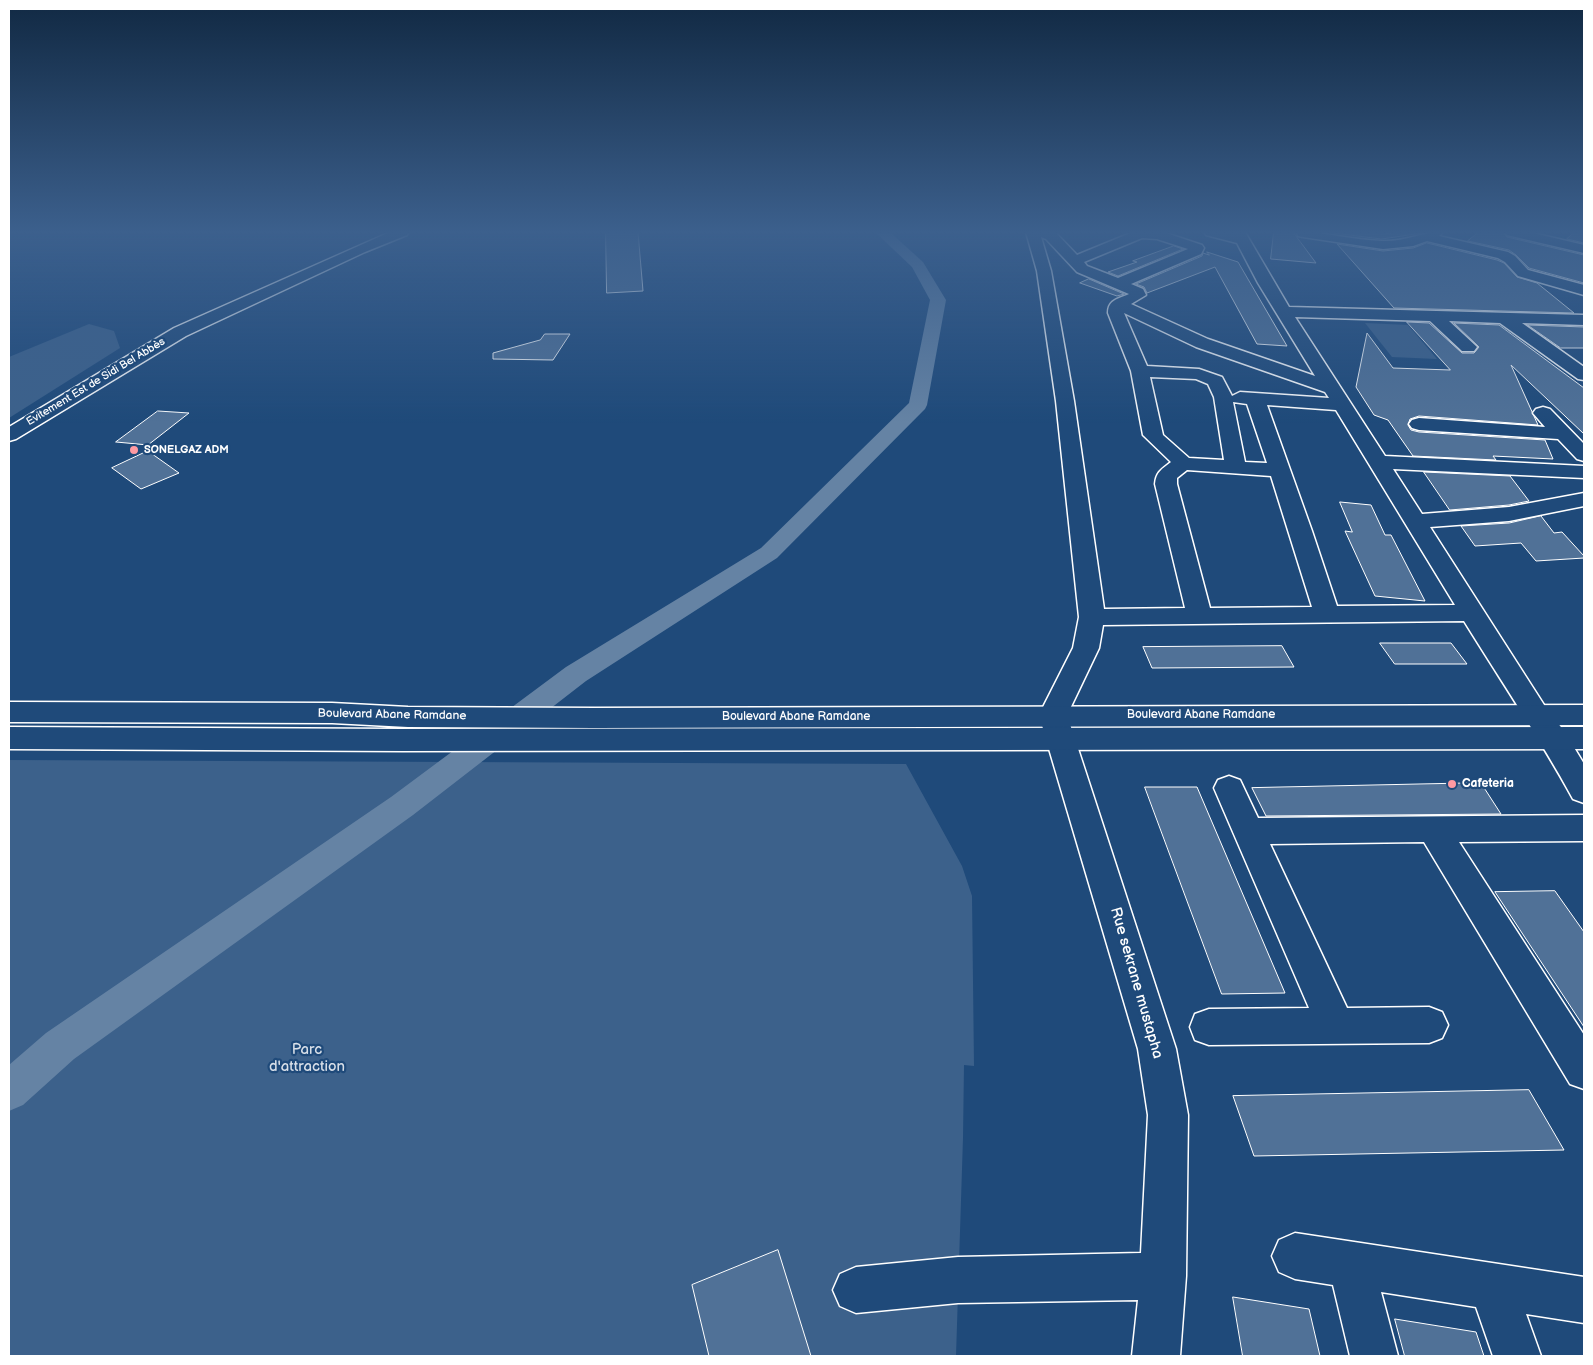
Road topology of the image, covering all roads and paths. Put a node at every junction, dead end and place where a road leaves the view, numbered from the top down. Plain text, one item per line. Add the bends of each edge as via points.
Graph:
1 (232, 296) edge
2 (259, 296) edge
3 (1048, 296) edge
4 (1135, 296) edge
5 (1275, 296) edge
6 (1118, 304) junction
7 (1284, 312) junction
8 (1434, 316) junction
9 (1504, 318) junction
10 (1584, 320) edge
11 (1144, 342) junction
12 (1202, 343) junction
13 (1468, 347) dead end
14 (1559, 355) junction
15 (1584, 355) edge
16 (1140, 371) junction
17 (1584, 374) edge
18 (1338, 396) junction
19 (1223, 397) junction
20 (1256, 399) junction
21 (1543, 413) dead end
22 (9, 418) edge
23 (1419, 424) dead end
24 (1564, 434) junction
25 (9, 435) edge
26 (1584, 456) edge
27 (1378, 462) junction
28 (1182, 464) junction
29 (1235, 466) junction
30 (1279, 470) junction
31 (1584, 472) edge
32 (1584, 499) edge
33 (1415, 521) junction
34 (1472, 613) junction
35 (1199, 615) junction
36 (1327, 615) junction
37 (1092, 617) junction
38 (9, 712) edge
39 (1536, 715) junction
40 (1584, 715) edge
41 (1057, 726) junction
42 (406, 728) junction
43 (9, 738) edge
44 (1554, 738) junction
45 (1584, 738) edge
46 (1229, 788) dead end
47 (1584, 791) edge
48 (1584, 828) edge
49 (1432, 829) junction
50 (1248, 831) junction
51 (1336, 1026) junction
52 (1430, 1026) dead end
53 (1210, 1027) dead end
54 (1584, 1070) edge
55 (1295, 1256) dead end
56 (1351, 1264) junction
57 (1163, 1276) junction
58 (1493, 1287) junction
59 (856, 1290) dead end
60 (1584, 1300) edge
61 (1156, 1356) edge
62 (1374, 1356) edge
63 (1517, 1356) edge

1 - 22 main road, Evitement Est de Sidi Bel Abbès via 195,312
2 - 25 main road, Evitement Est de Sidi Bel Abbès via 180,332
3 - 37 main road via 1065,401
4 - 6 main road
5 - 7 main road
6 - 11 main road via 1116,312
6 - 12 main road
7 - 8 main road
7 - 18 main road
8 - 9 main road
8 - 13 main road
9 - 10 main road
9 - 14 main road
11 - 12 main road
11 - 16 main road
12 - 18 main road
14 - 15 main road
14 - 17 main road
16 - 19 main road via 1205,376 1216,381
16 - 28 main road via 1153,435
18 - 20 main road
18 - 27 main road
19 - 20 main road
19 - 29 main road
20 - 30 main road
21 - 24 main road
23 - 24 main road
24 - 26 main road
27 - 31 main road
27 - 33 main road
28 - 29 main road
28 - 35 main road via 1166,476 1166,484
29 - 30 main road
30 - 36 main road
32 - 33 main road via 1502,515
33 - 34 main road
34 - 36 main road
34 - 39 main road
35 - 36 main road
35 - 37 main road
37 - 41 main road via 1086,648
38 - 42 main road, Boulevard Abane Ramdane via 322,713
39 - 40 main road, Boulevard Abane Ramdane
39 - 41 main road, Boulevard Abane Ramdane
39 - 44 main road
41 - 42 main road, Boulevard Abane Ramdane
41 - 44 main road, Boulevard Abane Ramdane
41 - 57 main road, Rue sekrane mustapha via 1157,1049 1168,1115
42 - 43 main road, Boulevard Abane Ramdane
44 - 45 main road, Boulevard Abane Ramdane
44 - 47 main road
46 - 50 main road
48 - 49 main road
49 - 50 main road
49 - 54 main road
50 - 51 main road
51 - 52 main road
51 - 53 main road
55 - 56 main road
56 - 58 main road
56 - 62 main road
57 - 59 main road via 958,1280
57 - 61 main road, Rue sekrane mustapha
58 - 60 main road
58 - 63 main road

